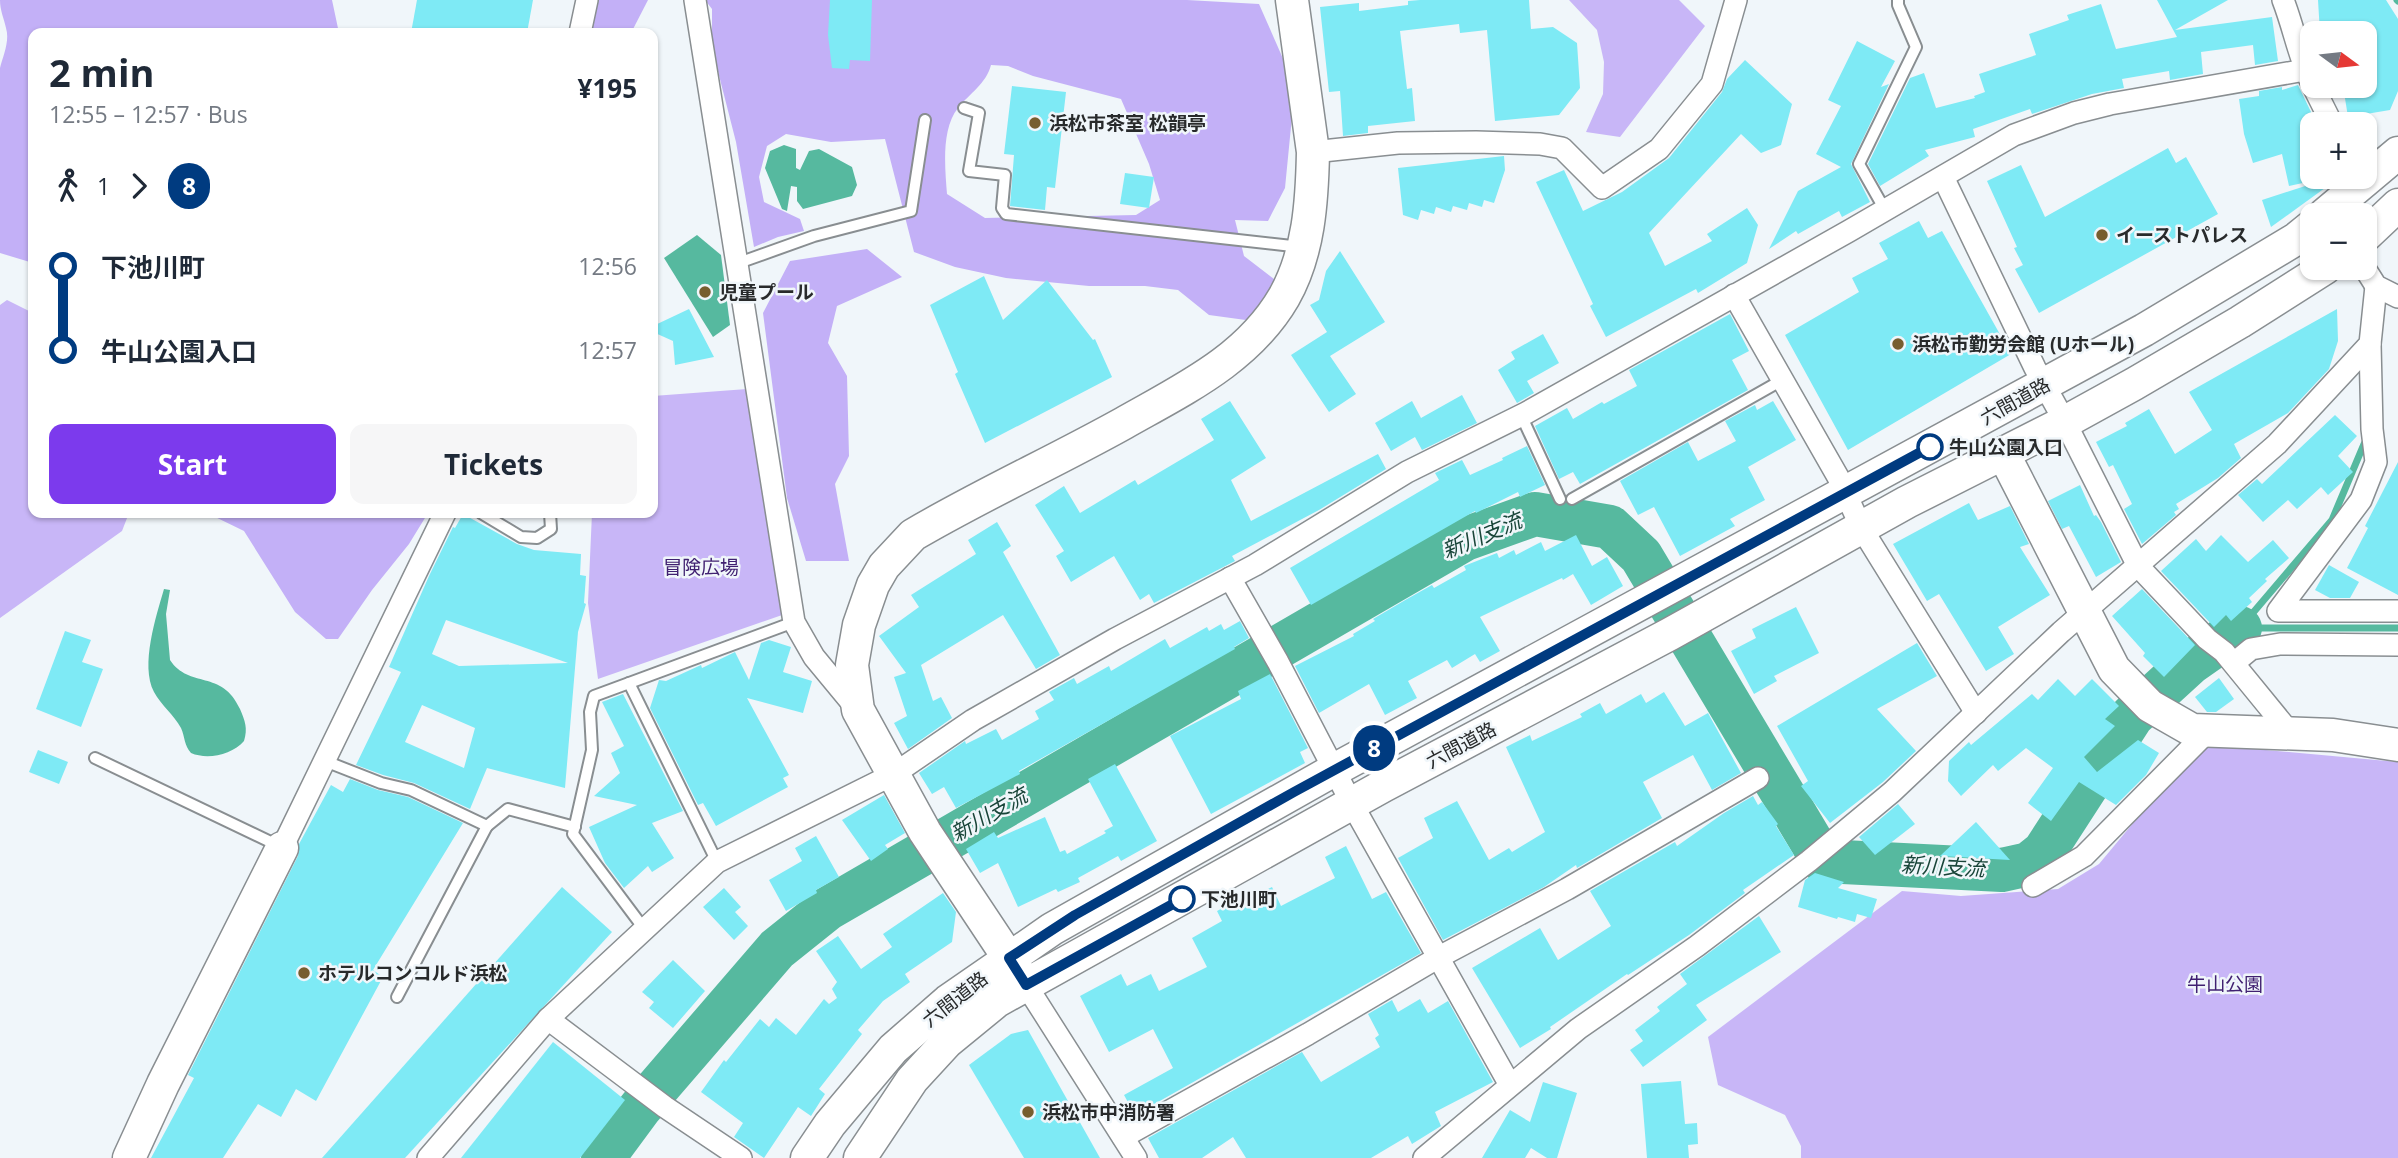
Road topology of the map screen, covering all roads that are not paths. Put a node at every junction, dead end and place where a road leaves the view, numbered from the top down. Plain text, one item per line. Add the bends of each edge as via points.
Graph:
1 (587, 0) edge
2 (695, 0) edge
3 (1292, 0) edge
4 (1736, 0) edge
5 (1898, 0) edge
6 (2283, 0) edge
7 (581, 28) edge
8 (2300, 47) edge
9 (2300, 81) edge
10 (964, 108) dead end
11 (925, 120) dead end
12 (1313, 152) junction
13 (2398, 152) edge
14 (2377, 167) edge
15 (1943, 177) junction
16 (2350, 189) edge
17 (2337, 203) edge
18 (2398, 205) edge
19 (1885, 210) junction
20 (2377, 225) edge
21 (2300, 236) edge
22 (1303, 247) junction
23 (738, 267) junction
24 (2306, 280) edge
25 (2372, 280) edge
26 (2376, 286) junction
27 (1734, 295) junction
28 (2398, 297) edge
29 (2370, 344) junction
30 (1782, 380) junction
31 (2045, 385) junction
32 (1521, 415) junction
33 (2065, 422) junction
34 (2003, 453) junction
35 (1845, 493) junction
36 (1560, 499) dead end
37 (1572, 499) dead end
38 (443, 518) edge
39 (489, 518) edge
40 (550, 518) edge
41 (1862, 529) junction
42 (2138, 566) junction
43 (1230, 578) junction
44 (2398, 611) edge
45 (2084, 613) junction
46 (794, 622) junction
47 (2398, 645) edge
48 (2222, 651) junction
49 (629, 683) junction
50 (858, 710) junction
51 (1976, 713) junction
52 (2208, 731) junction
53 (2291, 734) junction
54 (2398, 745) edge
55 (95, 758) dead end
56 (325, 761) junction
57 (1334, 770) junction
58 (894, 774) junction
59 (1758, 778) dead end
60 (1352, 804) junction
61 (487, 826) junction
62 (575, 827) junction
63 (282, 848) junction
64 (718, 862) junction
65 (2033, 886) dead end
66 (645, 930) junction
67 (1439, 957) junction
68 (1009, 958) junction
69 (1026, 985) junction
70 (397, 997) dead end
71 (548, 1019) junction
72 (1510, 1085) junction
73 (1123, 1137) junction
74 (129, 1158) edge
75 (428, 1158) edge
76 (741, 1158) edge
77 (807, 1158) edge
78 (860, 1158) edge
79 (1136, 1158) edge
80 (1424, 1158) edge

1 - 7 street
2 - 23 street
3 - 12 street
4 - 12 street via 1712,84 1659,149 1602,188 1562,148 1541,144 1398,143
5 - 19 lane via 1916,47 1858,164
6 - 8 street
9 - 15 street via 2110,104 2074,113 2014,135
10 - 22 lane via 979,113 969,171 1005,175 1002,208 1006,214
11 - 23 lane via 911,211 814,236
12 - 22 street
13 - 14 street, 六間道路
15 - 19 street
15 - 31 street
16 - 17 street, 六間道路
18 - 20 street
19 - 27 street
21 - 31 street, 六間道路
22 - 50 street via 1294,278 1272,315 1228,362 912,535 873,585 854,645 853,688
23 - 46 street
24 - 33 street, 六間道路
25 - 26 street
26 - 28 street
26 - 29 street
27 - 30 street
27 - 32 street
29 - 42 street via 2277,444
29 - 44 street via 2376,462 2361,500 2278,611
30 - 35 street
30 - 37 lane
31 - 33 street
31 - 35 street, 六間道路
32 - 36 lane
32 - 43 street via 1407,472
33 - 34 street, 六間道路
33 - 42 street
34 - 41 street, 六間道路
34 - 45 street
35 - 41 street
35 - 57 street, 六間道路
38 - 56 street
39 - 40 lane via 521,537 537,538 551,529
41 - 51 street
41 - 60 street, 六間道路
42 - 45 street
42 - 48 street
43 - 57 street
43 - 58 street via 973,720
45 - 51 street
45 - 52 street via 2114,668 2145,702 2192,730
46 - 49 lane
46 - 50 street via 814,657
47 - 48 street via 2280,644
48 - 53 street
49 - 62 lane via 594,696 592,750
49 - 64 lane
50 - 58 street
51 - 72 street via 1810,861 1578,1029
52 - 53 street
52 - 65 street via 2084,856
53 - 54 street
55 - 63 lane
56 - 61 lane via 411,790
56 - 63 street
57 - 60 street
57 - 68 street, 六間道路 via 1075,915
58 - 64 street
58 - 68 street via 925,832
59 - 67 street
60 - 67 street
60 - 69 street, 六間道路
61 - 62 lane via 508,809
61 - 70 lane
62 - 66 lane via 573,834
63 - 74 street
64 - 66 street
66 - 71 street
67 - 72 street
67 - 73 street
68 - 69 street
68 - 77 street, 六間道路 via 948,1001 893,1049
69 - 73 street
69 - 78 street, 六間道路 via 947,1042 912,1080
71 - 75 street
71 - 76 street via 664,1107
72 - 80 street
73 - 79 street

